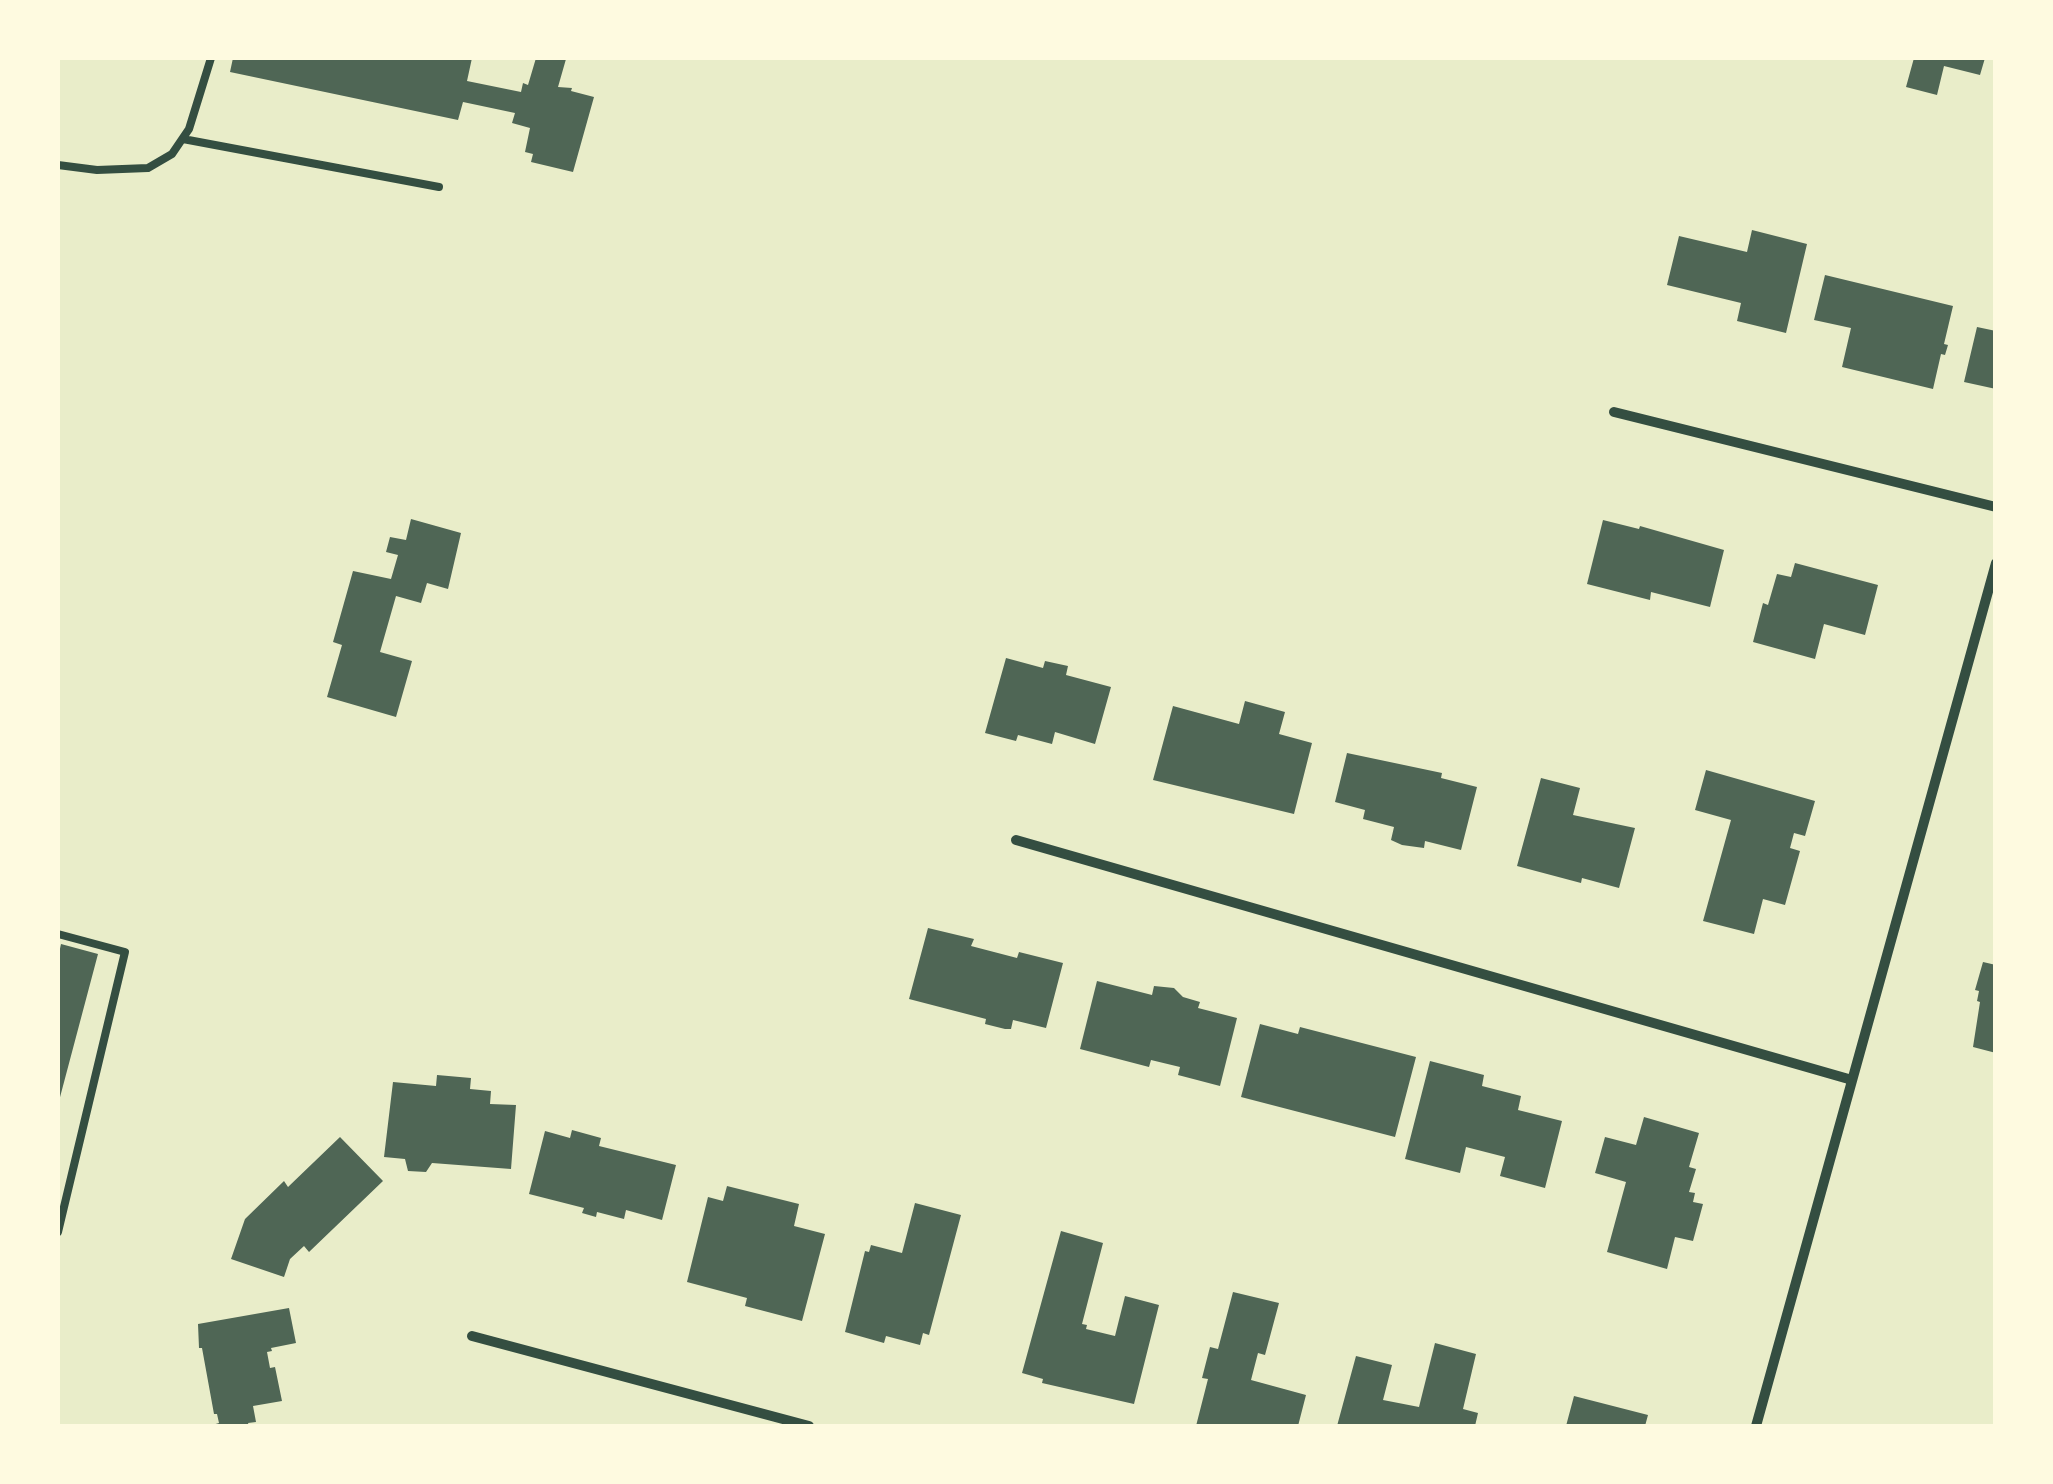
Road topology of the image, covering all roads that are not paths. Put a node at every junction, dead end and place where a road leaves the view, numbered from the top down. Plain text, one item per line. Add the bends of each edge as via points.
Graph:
1 (211, 58) edge
2 (183, 139) junction
3 (58, 166) edge
4 (440, 188) dead end
5 (1614, 412) dead end
6 (1996, 508) edge
7 (1996, 563) edge
8 (1016, 840) dead end
9 (58, 934) edge
10 (1852, 1080) junction
11 (58, 1232) edge
12 (472, 1336) dead end
13 (809, 1426) edge
14 (1756, 1426) edge

1 - 2 lane
2 - 3 lane via 148,168
2 - 4 lane
5 - 6 street
7 - 10 street
8 - 10 street
9 - 11 lane via 125,952
10 - 14 street
12 - 13 street

